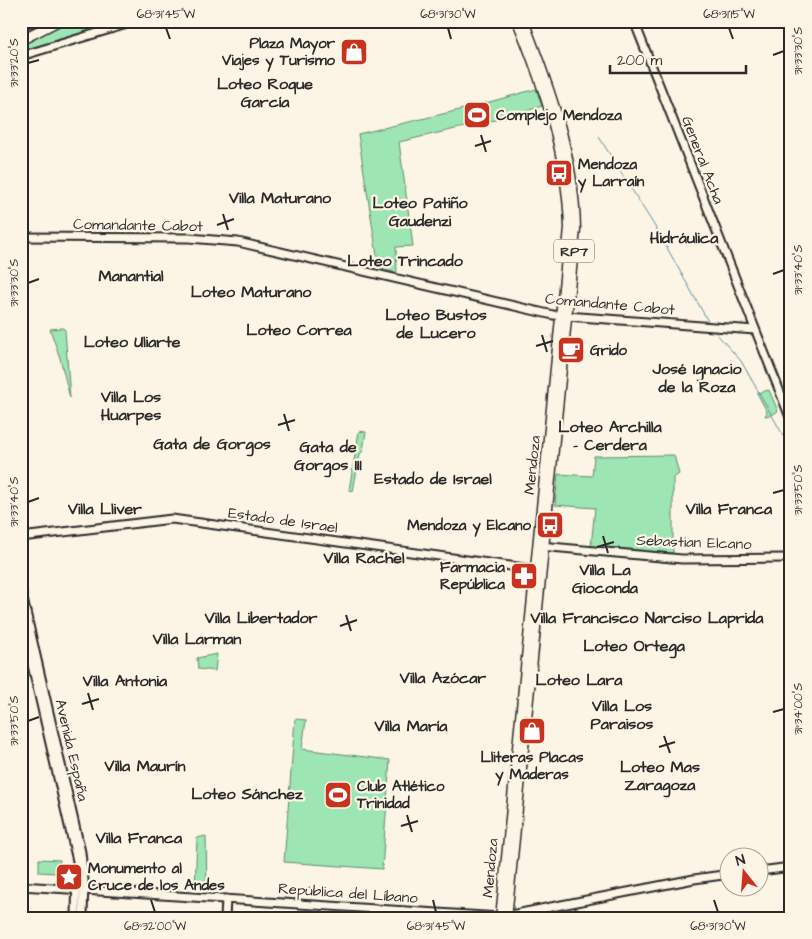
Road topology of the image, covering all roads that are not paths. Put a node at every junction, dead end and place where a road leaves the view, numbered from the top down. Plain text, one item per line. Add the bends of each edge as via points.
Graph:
1 (33, 21) edge
2 (58, 21) edge
3 (137, 21) edge
4 (517, 21) edge
5 (524, 21) edge
6 (634, 21) edge
7 (21, 25) edge
8 (21, 40) edge
9 (21, 56) edge
10 (21, 237) edge
11 (565, 316) junction
12 (755, 330) junction
13 (791, 420) edge
14 (21, 537) edge
15 (540, 546) junction
16 (791, 558) edge
17 (538, 570) junction
18 (21, 590) edge
19 (21, 617) edge
20 (791, 867) edge
21 (770, 870) edge
22 (720, 875) edge
23 (21, 886) edge
24 (81, 890) junction
25 (226, 899) junction
26 (503, 917) edge
27 (76, 918) edge
28 (83, 918) edge
29 (225, 918) edge

1 - 7 highway
2 - 8 highway
3 - 9 main road
4 - 11 main road, Mendoza / RP7 via 549,103 560,155 569,225
5 - 11 main road, Mendoza / RP7 via 554,99 566,144 576,226
6 - 12 main road, General Acha
10 - 11 main road, Comandante Cabot via 189,238 239,243
11 - 12 main road, Comandante Cabot
11 - 15 main road, Mendoza / RP7
12 - 13 main road, General Acha
14 - 17 main road, Estado de Israel via 172,519
15 - 16 main road, Sebastian Elcano via 682,559
15 - 17 main road, Mendoza / RP7
17 - 26 main road, Mendoza / RP7
18 - 24 main road, Avenida España via 81,852
19 - 24 main road, Avenida España
20 - 21 main road
22 - 26 main road, República del Líbano
23 - 24 main road, República del Líbano
24 - 25 main road, República del Líbano
24 - 27 main road, Avenida España
24 - 28 main road, Avenida España
25 - 26 main road, República del Líbano
25 - 29 main road

